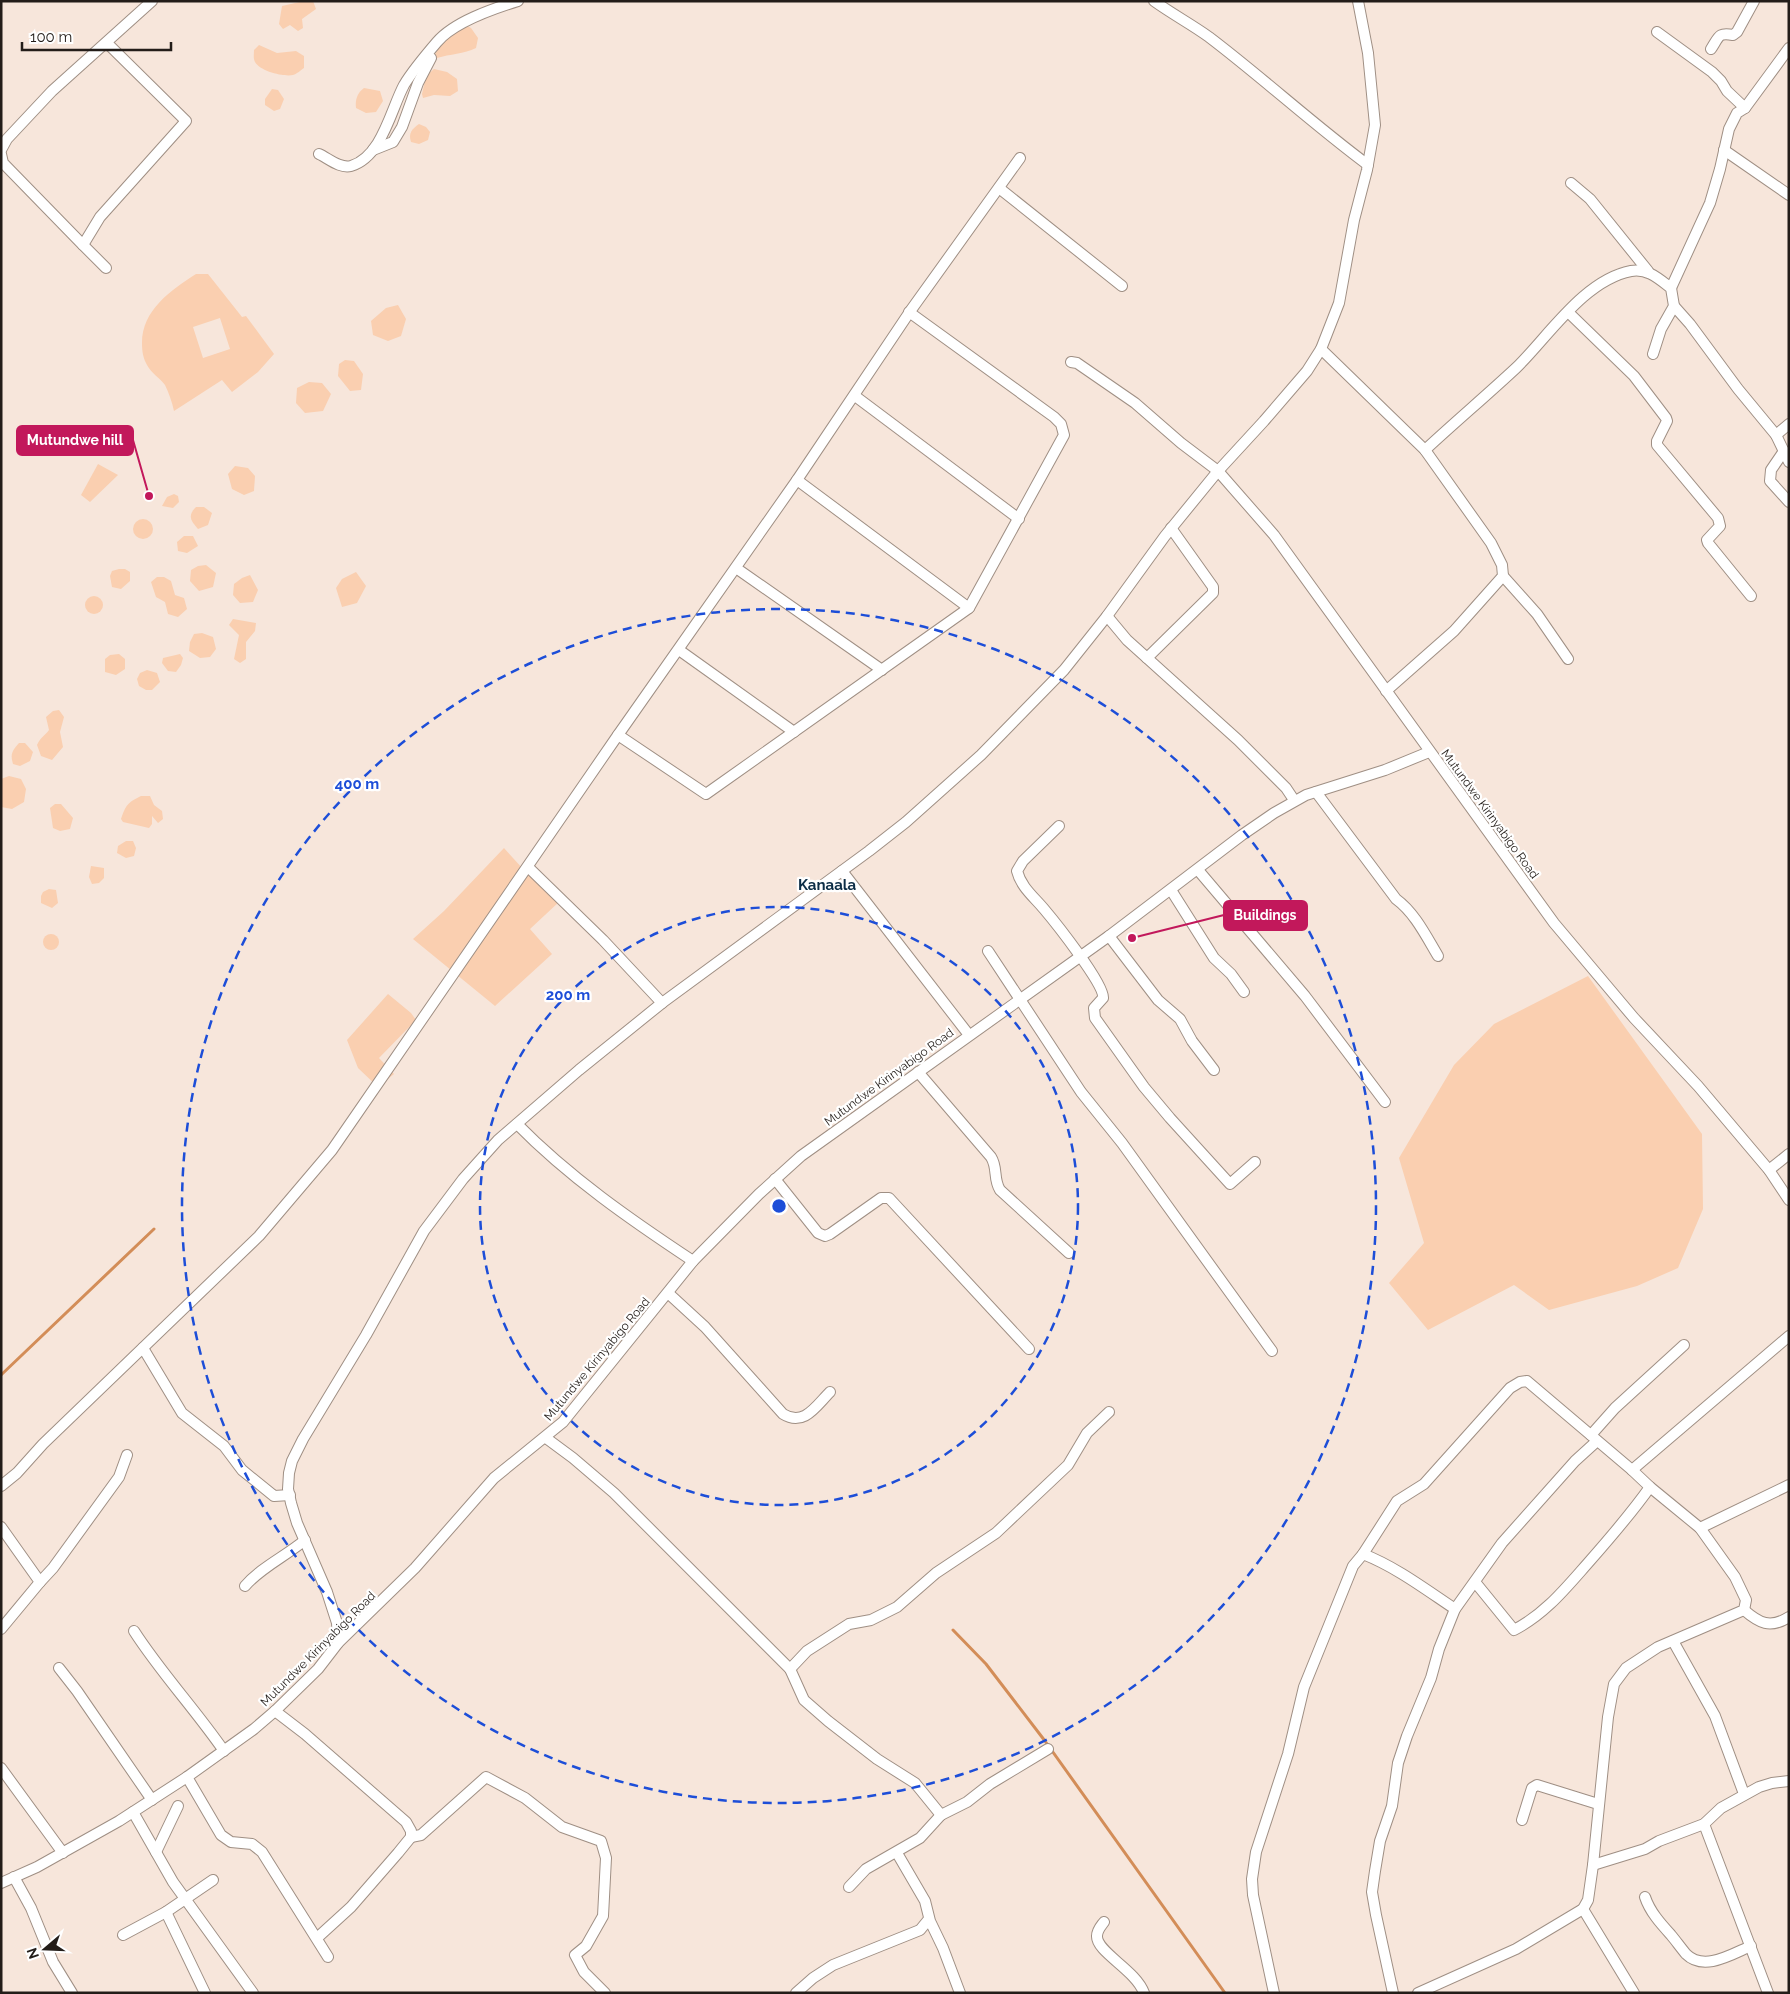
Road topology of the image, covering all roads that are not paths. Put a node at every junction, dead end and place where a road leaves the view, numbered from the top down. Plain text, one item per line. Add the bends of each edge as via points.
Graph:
1 (152, 1) edge
2 (518, 1) edge
3 (1154, 1) edge
4 (1358, 1) edge
5 (1754, 1) edge
6 (1657, 32) dead end
7 (107, 44) junction
8 (1789, 48) edge
9 (1712, 49) dead end
10 (1745, 108) junction
11 (1724, 150) junction
12 (1, 152) edge
13 (320, 154) dead end
14 (1020, 158) dead end
15 (1368, 165) junction
16 (1570, 183) dead end
17 (999, 188) junction
18 (1789, 195) edge
19 (83, 245) junction
20 (106, 268) dead end
21 (1648, 272) junction
22 (1122, 286) dead end
23 (1671, 288) junction
24 (1674, 306) junction
25 (909, 312) junction
26 (1568, 312) junction
27 (1321, 348) junction
28 (1653, 354) dead end
29 (1071, 362) dead end
30 (855, 396) junction
31 (1789, 424) edge
32 (1776, 434) junction
33 (1425, 450) junction
34 (1784, 451) junction
35 (1789, 462) edge
36 (1218, 471) junction
37 (797, 480) junction
38 (1789, 502) edge
39 (1019, 519) junction
40 (1172, 528) junction
41 (736, 568) junction
42 (1503, 576) junction
43 (1751, 596) dead end
44 (969, 608) junction
45 (1107, 616) junction
46 (679, 650) junction
47 (1147, 658) junction
48 (1568, 659) dead end
49 (882, 670) junction
50 (1386, 691) junction
51 (794, 732) junction
52 (618, 735) junction
53 (1429, 752) junction
54 (1316, 792) junction
55 (1294, 800) junction
56 (1059, 826) dead end
57 (528, 867) junction
58 (1198, 870) junction
59 (842, 871) junction
60 (1171, 890) junction
61 (1109, 936) junction
62 (988, 951) dead end
63 (1080, 956) junction
64 (1438, 956) dead end
65 (1244, 992) dead end
66 (1020, 999) junction
67 (662, 1002) junction
68 (969, 1035) junction
69 (1214, 1070) dead end
70 (918, 1072) junction
71 (1385, 1102) dead end
72 (517, 1124) junction
73 (1789, 1154) edge
74 (1255, 1162) dead end
75 (1769, 1170) junction
76 (775, 1179) junction
77 (1789, 1200) edge
78 (1069, 1253) dead end
79 (693, 1261) junction
80 (668, 1293) junction
81 (1789, 1336) edge
82 (1684, 1346) dead end
83 (143, 1348) junction
84 (1029, 1349) dead end
85 (1272, 1351) dead end
86 (830, 1392) dead end
87 (1108, 1412) dead end
88 (546, 1438) junction
89 (1594, 1438) junction
90 (127, 1455) dead end
91 (1632, 1470) junction
92 (1789, 1485) edge
93 (1, 1486) edge
94 (1650, 1487) junction
95 (290, 1495) junction
96 (1, 1527) edge
97 (1700, 1528) junction
98 (305, 1540) junction
99 (1363, 1554) junction
100 (40, 1582) junction
101 (1475, 1582) junction
102 (245, 1586) dead end
103 (1455, 1609) junction
104 (1744, 1610) junction
105 (1789, 1617) edge
106 (1, 1629) edge
107 (134, 1631) dead end
108 (1674, 1641) junction
109 (338, 1643) junction
110 (60, 1668) dead end
111 (790, 1669) junction
112 (274, 1711) junction
113 (1048, 1749) dead end
114 (224, 1751) junction
115 (1, 1768) edge
116 (187, 1777) junction
117 (1789, 1781) edge
118 (1744, 1794) junction
119 (152, 1800) junction
120 (1598, 1804) junction
121 (178, 1806) dead end
122 (133, 1812) junction
123 (941, 1815) junction
124 (1522, 1820) dead end
125 (1704, 1824) junction
126 (411, 1837) junction
127 (156, 1852) junction
128 (63, 1853) junction
129 (897, 1853) junction
130 (1593, 1866) junction
131 (14, 1878) junction
132 (213, 1880) dead end
133 (1, 1883) edge
134 (849, 1888) dead end
135 (1645, 1897) dead end
136 (185, 1900) junction
137 (1582, 1909) junction
138 (166, 1912) junction
139 (929, 1919) junction
140 (1104, 1922) dead end
141 (123, 1935) dead end
142 (316, 1938) junction
143 (1751, 1946) junction
144 (328, 1957) dead end
145 (72, 1993) edge
146 (206, 1993) edge
147 (253, 1993) edge
148 (605, 1993) edge
149 (796, 1993) edge
150 (960, 1993) edge
151 (1144, 1993) edge
152 (1274, 1993) edge
153 (1393, 1993) edge
154 (1418, 1993) edge
155 (1634, 1993) edge
156 (1768, 1993) edge

1 - 7 street
2 - 13 street via 471,19 442,38 404,86 373,150 350,166 342,166
3 - 15 street via 1207,36
4 - 15 street via 1375,114
5 - 9 street via 1737,32 1733,35 1720,34
6 - 10 street via 1712,72
7 - 12 street via 52,91 7,139
7 - 19 street via 186,121 100,217
8 - 10 street
10 - 11 street via 1738,113 1729,129
11 - 18 street
11 - 23 street via 1710,203
12 - 19 street via 3,163
14 - 17 street
15 - 27 street via 1339,304
16 - 21 street via 1590,200
17 - 22 street
17 - 25 street
19 - 20 street
21 - 23 street
21 - 26 street via 1640,270 1621,274 1584,297
23 - 24 street
24 - 28 street via 1661,329
24 - 32 street
25 - 30 street
25 - 39 street via 1061,424 1064,435
26 - 33 street via 1516,368
26 - 43 street via 1634,376 1666,418 1657,445 1718,518 1720,526 1707,540 1708,543
27 - 33 street
27 - 36 street via 1307,371
29 - 36 street via 1135,403
30 - 37 street
30 - 39 street
31 - 32 street
32 - 34 street
33 - 42 street via 1491,543 1502,565
34 - 35 street
34 - 38 street via 1771,470 1770,481
36 - 40 street
36 - 50 street via 1274,535
37 - 41 street
37 - 44 street
39 - 44 street
40 - 45 street
40 - 47 street via 1214,590
41 - 46 street
41 - 49 street
42 - 48 street via 1537,614
42 - 50 street via 1454,631
44 - 49 street
45 - 47 street
45 - 59 street via 1064,670 981,755 906,822
46 - 51 street
46 - 52 street
47 - 55 street via 1238,740
49 - 51 street
50 - 53 street
51 - 52 street via 706,794
52 - 57 street
53 - 54 street, Mutundwe Kirinyabigo Road
53 - 75 street, Mutundwe Kirinyabigo Road via 1554,923
54 - 55 street, Mutundwe Kirinyabigo Road
54 - 64 street via 1396,899 1416,919
55 - 58 street, Mutundwe Kirinyabigo Road
56 - 63 street via 1017,871 1026,889
57 - 67 street
57 - 83 street via 332,1150 259,1236
58 - 60 street, Mutundwe Kirinyabigo Road
58 - 71 street via 1306,996
59 - 67 street
59 - 68 street
60 - 61 street, Mutundwe Kirinyabigo Road
60 - 65 street via 1214,958
61 - 63 street, Mutundwe Kirinyabigo Road
61 - 69 street via 1158,1000 1180,1019
62 - 66 street
63 - 66 street, Mutundwe Kirinyabigo Road
63 - 74 street via 1104,995 1094,1008 1095,1018 1170,1118 1230,1184
66 - 68 street, Mutundwe Kirinyabigo Road
66 - 85 street via 1080,1092 1128,1150
67 - 72 street
68 - 70 street, Mutundwe Kirinyabigo Road
70 - 76 street, Mutundwe Kirinyabigo Road via 800,1156
70 - 78 street via 991,1157 995,1166 995,1183 1000,1190
72 - 79 street via 586,1185
72 - 95 street via 463,1179 424,1231 292,1461
73 - 75 street
75 - 77 street, Mutundwe Kirinyabigo Road
76 - 79 street, Mutundwe Kirinyabigo Road
76 - 84 street via 818,1233 825,1236 881,1198 889,1198
79 - 80 street, Mutundwe Kirinyabigo Road
80 - 86 street via 705,1327 783,1414 797,1420 805,1417
80 - 88 street, Mutundwe Kirinyabigo Road via 563,1422
81 - 91 street
82 - 89 street via 1615,1408
83 - 93 street
83 - 95 street via 182,1413 224,1446 242,1470 274,1496
87 - 111 street via 1087,1433 1068,1465 996,1534 936,1574 897,1607 871,1620 849,1624 807,1651
88 - 109 street, Mutundwe Kirinyabigo Road via 494,1478 415,1568
88 - 111 street via 614,1493
89 - 91 street
89 - 99 street via 1535,1386 1527,1381 1520,1382 1498,1400 1424,1484 1397,1501
89 - 101 street via 1502,1543
90 - 100 street via 119,1477
91 - 94 street
92 - 97 street
94 - 97 street
94 - 101 street via 1630,1516 1568,1587 1530,1622 1514,1630
95 - 98 street
96 - 100 street
97 - 104 street via 1735,1577 1746,1600
98 - 102 street
98 - 109 street via 337,1623
99 - 103 street via 1395,1569
99 - 152 street via 1350,1573 1304,1687 1288,1754 1256,1852 1253,1895
100 - 106 street
101 - 103 street
103 - 153 street via 1398,1763 1392,1806 1380,1841 1375,1871 1373,1900
104 - 105 street via 1764,1624
104 - 108 street
107 - 114 street via 151,1658
108 - 118 street via 1715,1716
108 - 120 street via 1658,1647 1626,1668 1614,1684
109 - 112 street, Mutundwe Kirinyabigo Road via 318,1669
110 - 119 street
111 - 123 street via 804,1700 877,1759 915,1783
112 - 114 street, Mutundwe Kirinyabigo Road
112 - 126 street via 406,1822 412,1831
113 - 123 street via 967,1802
114 - 116 street, Mutundwe Kirinyabigo Road
115 - 128 street
116 - 119 street, Mutundwe Kirinyabigo Road
116 - 142 street via 221,1835 231,1842 252,1844 262,1852
117 - 118 street via 1772,1783
118 - 125 street
119 - 122 street, Mutundwe Kirinyabigo Road
120 - 124 street via 1537,1785 1532,1788
120 - 130 street
121 - 127 street
122 - 127 street
122 - 128 street, Mutundwe Kirinyabigo Road
123 - 129 street via 920,1838
125 - 130 street
125 - 143 street
126 - 142 street via 351,1908
126 - 148 street via 421,1836 486,1777 525,1798 562,1826 601,1841 606,1858 603,1916 586,1946 575,1955 584,1972
127 - 136 street
128 - 131 street, Mutundwe Kirinyabigo Road
129 - 134 street via 866,1869
129 - 139 street via 925,1901
130 - 137 street via 1588,1900
131 - 133 street, Mutundwe Kirinyabigo Road
131 - 145 street via 31,1908 53,1962
132 - 136 street
135 - 143 street via 1664,1928 1688,1955 1701,1962 1718,1960
136 - 138 street
136 - 147 street
137 - 154 street via 1516,1949
137 - 155 street
138 - 141 street
138 - 146 street
139 - 149 street via 920,1930 832,1965
139 - 150 street
140 - 151 street via 1097,1934 1103,1950 1136,1977
142 - 144 street
143 - 156 street

